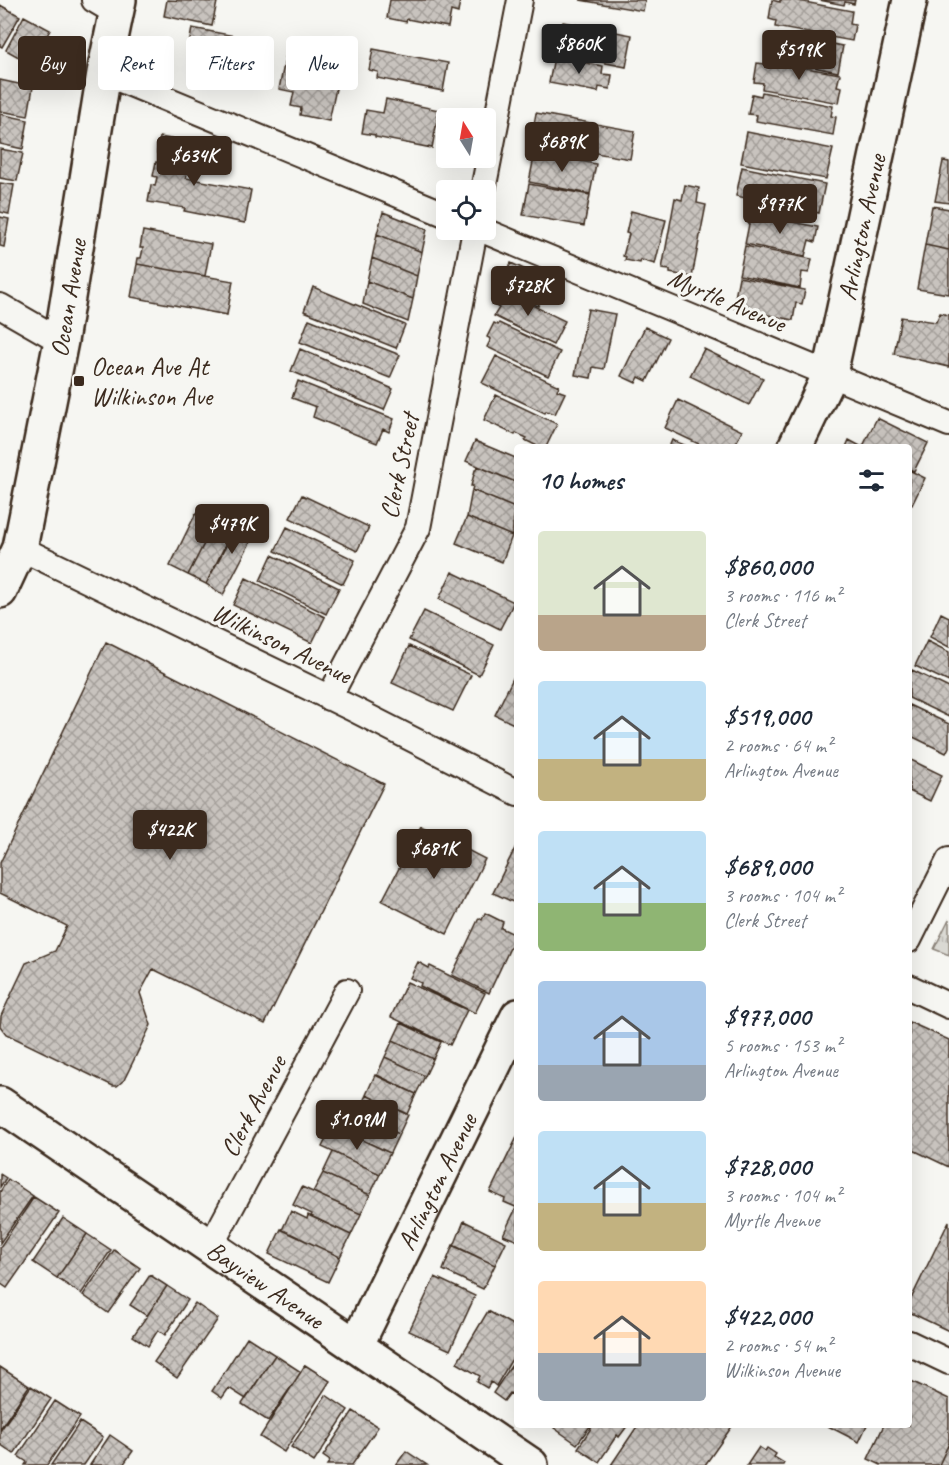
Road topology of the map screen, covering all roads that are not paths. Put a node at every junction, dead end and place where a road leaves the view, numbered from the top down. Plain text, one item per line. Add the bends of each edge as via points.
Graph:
1 (520, 0) edge
2 (910, 0) edge
3 (110, 4) edge
4 (107, 36) edge
5 (101, 90) edge
6 (145, 90) edge
7 (485, 180) edge
8 (436, 210) edge
9 (496, 235) edge
10 (473, 240) edge
11 (0, 306) edge
12 (61, 341) junction
13 (830, 374) junction
14 (949, 423) edge
15 (796, 444) edge
16 (21, 548) junction
17 (0, 591) edge
18 (329, 698) junction
19 (514, 791) edge
20 (949, 860) edge
21 (912, 934) edge
22 (912, 988) edge
23 (347, 991) dead end
24 (949, 1006) edge
25 (514, 1024) edge
26 (0, 1104) edge
27 (210, 1247) junction
28 (912, 1344) edge
29 (356, 1346) junction
30 (949, 1362) edge
31 (531, 1465) edge

1 - 7 street
2 - 13 street, Arlington Avenue
3 - 4 street, Ocean Avenue
5 - 12 street, Ocean Avenue
6 - 8 street
9 - 13 street, Myrtle Avenue
10 - 18 street, Clerk Street via 418,528
11 - 12 street
12 - 16 street, Ocean Avenue
13 - 14 street, Myrtle Avenue
13 - 15 street, Arlington Avenue
16 - 17 street, Ocean Avenue
16 - 18 street, Wilkinson Avenue
18 - 19 street, Wilkinson Avenue
20 - 21 street
22 - 24 street
23 - 27 street, Clerk Avenue
25 - 29 street, Arlington Avenue
26 - 27 street, Bayview Avenue
27 - 29 street, Bayview Avenue
28 - 30 street
29 - 31 street, Bayview Avenue

